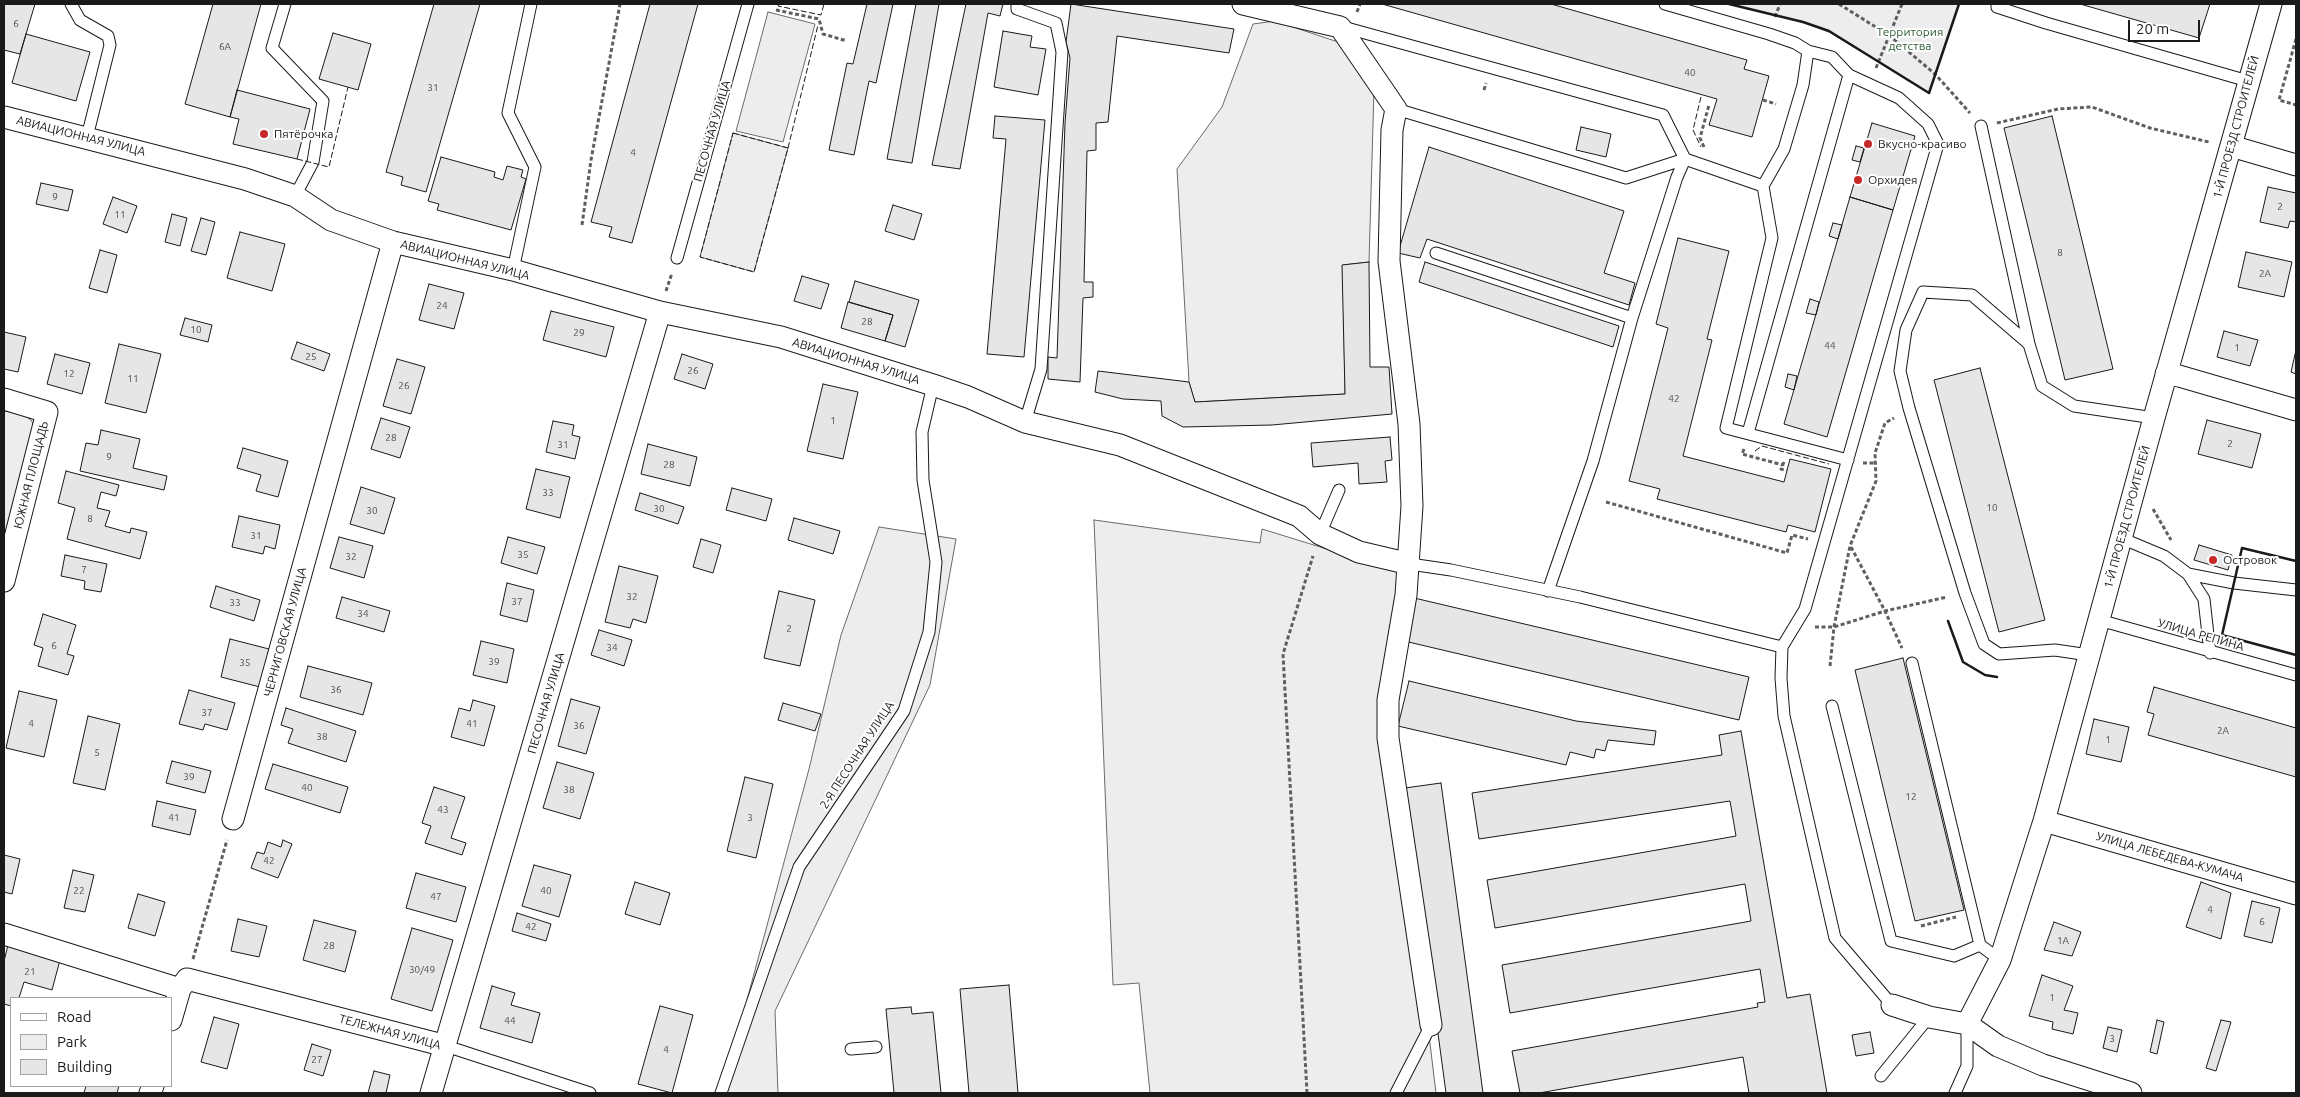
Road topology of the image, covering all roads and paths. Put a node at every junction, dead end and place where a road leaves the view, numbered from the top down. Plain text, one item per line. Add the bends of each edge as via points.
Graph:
1 (71, 4) edge
2 (286, 4) edge
3 (531, 4) edge
4 (620, 4) edge
5 (748, 4) edge
6 (1017, 4) edge
7 (1243, 4) edge
8 (1360, 4) edge
9 (1665, 4) edge
10 (1780, 4) edge
11 (1839, 4) edge
12 (1902, 4) edge
13 (1997, 4) edge
14 (2271, 4) edge
15 (1277, 7) edge
16 (776, 10) dead end
17 (1357, 12) dead end
18 (1775, 16) dead end
19 (1340, 27) junction
20 (1890, 36) junction
21 (2296, 39) edge
22 (847, 41) dead end
23 (1808, 51) junction
24 (1875, 70) dead end
25 (1849, 75) junction
26 (2248, 81) junction
27 (1763, 100) dead end
28 (1776, 104) dead end
29 (1709, 105) dead end
30 (2296, 105) edge
31 (1396, 109) junction
32 (4, 117) edge
33 (1981, 126) junction
34 (87, 137) junction
35 (2229, 154) junction
36 (1708, 155) dead end
37 (1685, 159) junction
38 (2296, 165) edge
39 (1763, 186) junction
40 (295, 196) junction
41 (582, 225) dead end
42 (393, 242) junction
43 (1436, 253) dead end
44 (676, 258) joint
45 (513, 270) junction
46 (660, 312) junction
47 (1632, 318) junction
48 (2029, 344) junction
49 (2166, 374) junction
50 (933, 385) junction
51 (4, 399) edge
52 (2296, 410) edge
53 (2154, 418) junction
54 (1025, 422) junction
55 (1886, 423) dead end
56 (1748, 433) junction
57 (1785, 455) dead end
58 (1848, 460) junction
59 (1787, 471) dead end
60 (1339, 490) dead end
61 (1606, 502) dead end
62 (2149, 502) dead end
63 (1320, 534) junction
64 (2121, 538) junction
65 (1815, 541) dead end
66 (2173, 543) dead end
67 (1850, 546) junction
68 (1410, 564) junction
69 (2188, 574) junction
70 (4, 581) edge
71 (1548, 590) junction
72 (2296, 590) edge
73 (1948, 597) dead end
74 (1885, 610) junction
75 (2099, 620) junction
76 (1797, 622) junction
77 (1834, 627) junction
78 (1782, 647) junction
79 (1903, 650) dead end
80 (2210, 653) junction
81 (2089, 655) junction
82 (1912, 663) dead end
83 (1830, 666) dead end
84 (2296, 675) edge
85 (1832, 706) dead end
86 (234, 819) joint
87 (2044, 821) junction
88 (2296, 894) edge
89 (1955, 918) dead end
90 (1921, 926) dead end
91 (4, 934) edge
92 (1980, 945) junction
93 (2000, 960) junction
94 (183, 984) junction
95 (1892, 1005) joint
96 (172, 1017) edge
97 (1929, 1017) junction
98 (1967, 1024) junction
99 (1431, 1025) joint
100 (446, 1046) junction
101 (876, 1047) dead end
102 (851, 1049) dead end
103 (1881, 1076) dead end
104 (431, 1093) edge
105 (590, 1093) edge
106 (721, 1093) edge
107 (1307, 1093) edge
108 (1396, 1093) edge
109 (1955, 1093) edge
110 (2131, 1093) edge

1 - 34 lane via 80,20 108,36 110,45
2 - 40 lane via 272,48 323,101 313,162
3 - 45 lane via 508,113 535,167
4 - 41 path
5 - 44 lane, ПЕСОЧНАЯ УЛИЦА
6 - 54 lane via 1017,9 1056,23 1062,52 1042,369
7 - 15 street
8 - 17 path
9 - 23 lane via 1769,34
10 - 18 path
11 - 20 path
12 - 20 path
13 - 26 lane via 1997,7 2046,23
14 - 26 street, 1-Й ПРОЕЗД СТРОИТЕЛЕЙ
15 - 19 street
16 - 22 path via 819,19 823,34
19 - 31 street
19 - 37 lane via 1663,116
20 - 24 path
20 - 33 path via 1935,74
21 - 30 path via 2279,100
23 - 25 lane via 1832,57
23 - 39 lane via 1803,85 1784,149
25 - 56 lane
25 - 58 lane via 1900,98 1928,124 1938,144
26 - 35 street, 1-Й ПРОЕЗД СТРОИТЕЛЕЙ
27 - 28 path
29 - 36 path via 1700,138
31 - 37 lane via 1626,178
31 - 68 street via 1392,130 1389,261 1409,424
32 - 34 street, АВИАЦИОННАЯ УЛИЦА
33 - 35 path via 2058,109 2092,107 2150,128 2213,143
33 - 48 lane
34 - 40 street, АВИАЦИОННАЯ УЛИЦА via 246,178
35 - 38 street
35 - 49 street, 1-Й ПРОЕЗД СТРОИТЕЛЕЙ
37 - 39 lane
37 - 47 lane via 1676,177
39 - 56 lane via 1772,238 1726,428
40 - 42 street, АВИАЦИОННАЯ УЛИЦА via 331,220
42 - 45 street, АВИАЦИОННАЯ УЛИЦА
42 - 86 street, ЧЕРНИГОВСКАЯ УЛИЦА
43 - 47 lane
44 - 46 path
45 - 46 street, АВИАЦИОННАЯ УЛИЦА
46 - 50 street, АВИАЦИОННАЯ УЛИЦА via 772,335
46 - 100 street, ПЕСОЧНАЯ УЛИЦА
47 - 71 lane via 1593,461
48 - 53 lane via 2042,386 2074,406
48 - 81 lane via 1972,294 1923,292 1906,330 1900,371 1965,593 1984,644 1998,654 2055,650
49 - 52 street
49 - 53 street, 1-Й ПРОЕЗД СТРОИТЕЛЕЙ
50 - 54 street, АВИАЦИОННАЯ УЛИЦА
50 - 106 lane, 2-Я ПЕСОЧНАЯ УЛИЦА via 922,432 923,480 936,562 929,632 904,711 799,867
51 - 70 street, ЮЖНАЯ ПЛОЩАДЬ via 46,412
53 - 64 street, 1-Й ПРОЕЗД СТРОИТЕЛЕЙ
54 - 63 street, АВИАЦИОННАЯ УЛИЦА via 1120,445 1299,516
55 - 67 path via 1875,453 1876,480
56 - 58 lane
57 - 59 path via 1781,469
58 - 76 lane via 1805,609
60 - 63 lane
61 - 65 path via 1787,553 1792,535
62 - 66 path
63 - 68 street, АВИАЦИОННАЯ УЛИЦА via 1359,552
63 - 107 path via 1283,654
64 - 69 lane via 2164,556
64 - 75 street, 1-Й ПРОЕЗД СТРОИТЕЛЕЙ
67 - 74 path
67 - 77 path
68 - 71 lane
68 - 99 street via 1388,700 1388,738
69 - 72 lane
69 - 80 lane via 2204,599
71 - 78 lane
73 - 74 path
74 - 77 path
74 - 79 path
75 - 80 lane, УЛИЦА РЕПИНА
75 - 81 street, 1-Й ПРОЕЗД СТРОИТЕЛЕЙ
76 - 77 path
76 - 78 lane
77 - 83 path
78 - 95 lane via 1780,678 1784,716 1835,938
80 - 84 lane, УЛИЦА РЕПИНА
81 - 87 street, 1-Й ПРОЕЗД СТРОИТЕЛЕЙ
82 - 92 lane
85 - 92 lane via 1892,941 1954,956
86 - 94 path
87 - 88 street, УЛИЦА ЛЕБЕДЕВА-КУМАЧА
87 - 93 street, 1-Й ПРОЕЗД СТРОИТЕЛЕЙ
89 - 90 path
91 - 94 street, ТЕЛЕЖНАЯ УЛИЦА
92 - 93 lane
93 - 98 street, 1-Й ПРОЕЗД СТРОИТЕЛЕЙ
94 - 96 street
94 - 100 street, ТЕЛЕЖНАЯ УЛИЦА
95 - 97 street
97 - 98 street
97 - 103 lane
98 - 109 lane via 1967,1066
98 - 110 street via 1998,1046 2043,1066
99 - 108 lane
100 - 104 street, ПЕСОЧНАЯ УЛИЦА
100 - 105 lane, ТЕЛЕЖНАЯ УЛИЦА
101 - 102 lane

